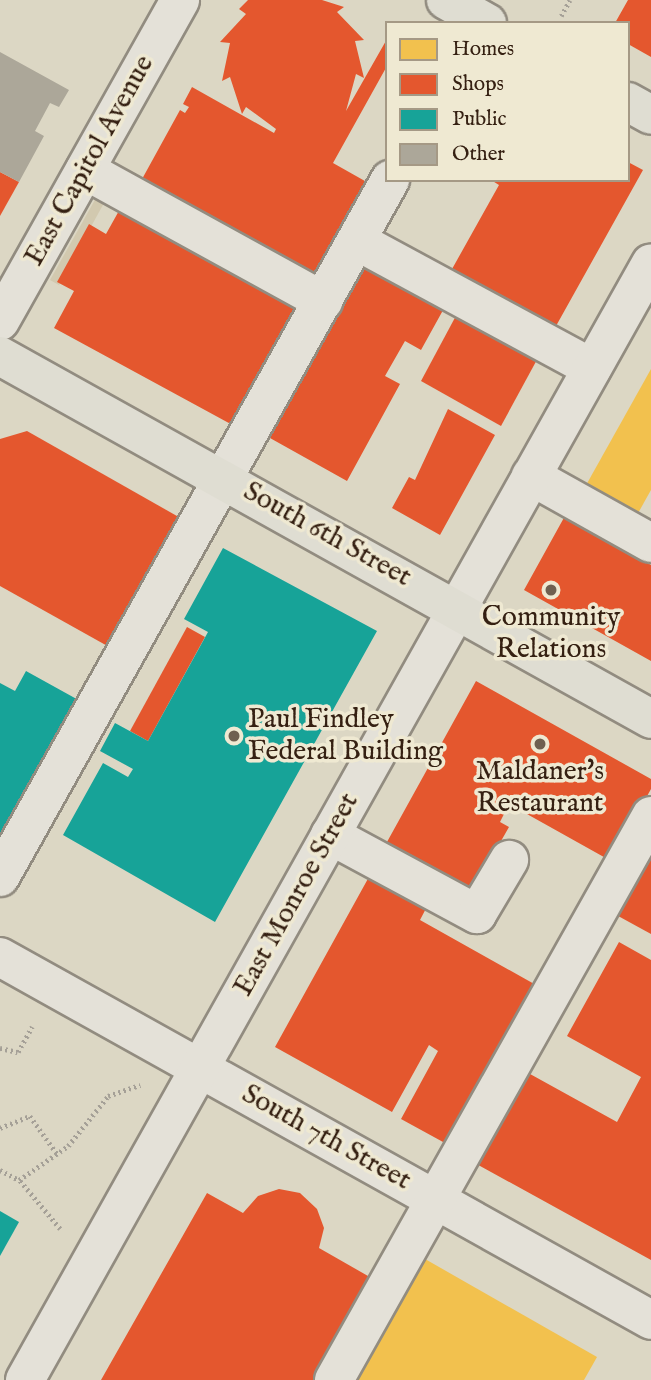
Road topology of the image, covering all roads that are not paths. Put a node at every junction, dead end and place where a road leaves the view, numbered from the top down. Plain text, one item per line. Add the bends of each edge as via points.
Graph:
1 (180, 0) edge
2 (630, 103) edge
3 (651, 115) edge
4 (85, 170) junction
5 (389, 182) edge
6 (357, 241) junction
7 (651, 263) edge
8 (323, 302) junction
9 (0, 321) edge
10 (0, 356) edge
11 (593, 368) junction
12 (531, 476) junction
13 (224, 477) junction
14 (651, 543) edge
15 (456, 611) junction
16 (651, 719) edge
17 (651, 816) edge
18 (330, 835) junction
19 (509, 860) dead end
20 (0, 877) edge
21 (0, 957) edge
22 (200, 1068) junction
23 (436, 1199) junction
24 (651, 1320) edge
25 (25, 1380) edge
26 (334, 1380) edge

1 - 4 street, East Capitol Avenue
2 - 3 main road
4 - 8 street
4 - 9 street, East Capitol Avenue
5 - 6 street
6 - 8 street
6 - 11 street
7 - 11 street, East Monroe Street
8 - 13 street
10 - 13 main road, South 6th Street
11 - 12 street, East Monroe Street
12 - 14 street
12 - 15 street, East Monroe Street
13 - 15 main road, South 6th Street
13 - 20 street
15 - 16 main road, South 6th Street
15 - 18 street, East Monroe Street
17 - 23 street
18 - 19 street via 477,914
18 - 22 street, East Monroe Street
21 - 22 street, South 7th Street
22 - 23 street, South 7th Street
22 - 25 street, East Monroe Street
23 - 24 street, South 7th Street
23 - 26 street

